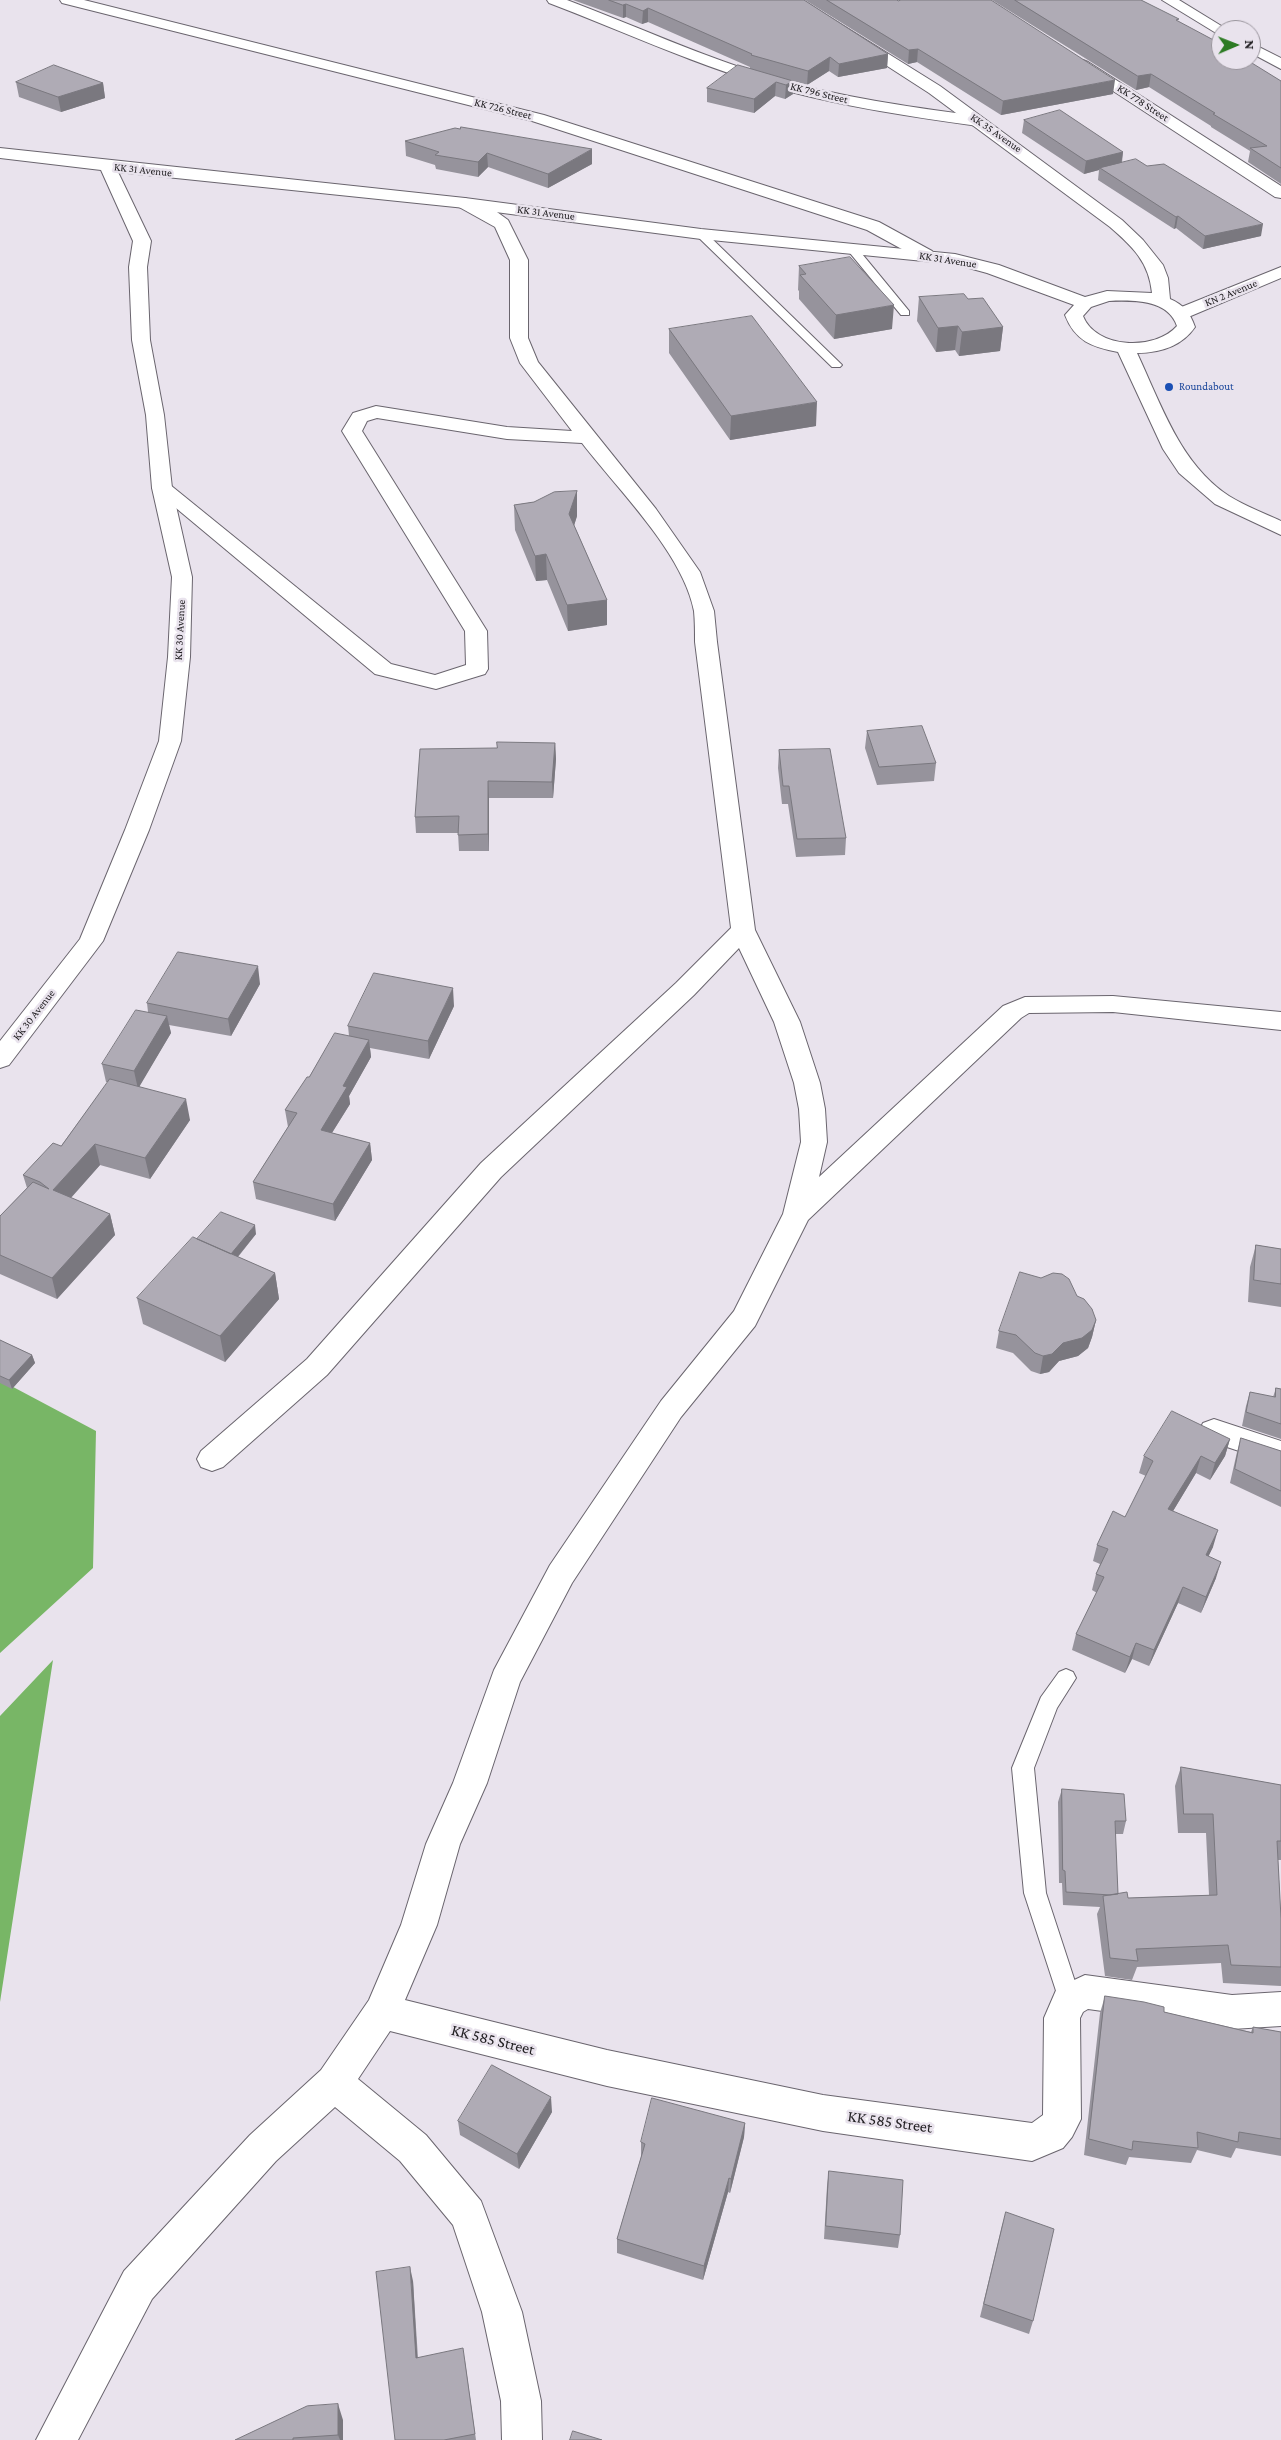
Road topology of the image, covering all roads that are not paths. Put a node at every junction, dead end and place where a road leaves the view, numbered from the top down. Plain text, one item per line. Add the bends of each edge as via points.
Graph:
1 (68, 0) edge
2 (554, 0) edge
3 (792, 0) edge
4 (1169, 0) edge
5 (1211, 24) edge
6 (1261, 53) edge
7 (1071, 58) edge
8 (1281, 64) edge
9 (978, 121) junction
10 (1, 152) edge
11 (107, 166) junction
12 (1281, 192) edge
13 (465, 203) junction
14 (701, 234) junction
15 (854, 250) junction
16 (926, 255) junction
17 (1281, 272) edge
18 (1162, 302) junction
19 (1085, 303) junction
20 (905, 313) dead end
21 (1180, 314) junction
22 (1125, 347) junction
23 (836, 365) dead end
24 (586, 438) junction
25 (162, 488) junction
26 (1281, 529) edge
27 (743, 930) junction
28 (1281, 1021) edge
29 (0, 1059) edge
30 (797, 1214) junction
31 (1214, 1431) edge
32 (1281, 1453) edge
33 (212, 1459) dead end
34 (1066, 1678) dead end
35 (1070, 2000) junction
36 (1281, 2009) edge
37 (382, 2012) junction
38 (334, 2083) junction
39 (56, 2440) edge
40 (522, 2440) edge

1 - 16 street, KK 726 Street via 538,118 873,226
2 - 9 street, KK 796 Street via 747,74 890,110
3 - 9 street, KK 35 Avenue via 896,61
4 - 5 street
6 - 8 street
7 - 12 street, KK 778 Street
9 - 18 street, KK 35 Avenue via 1101,212 1134,242 1154,264
10 - 11 street, KK 31 Avenue
11 - 13 street, KK 31 Avenue
11 - 25 street, KK 30 Avenue via 142,241 138,267 141,340 155,415
13 - 14 street, KK 31 Avenue
13 - 24 street via 500,221 512,242 519,260 519,338 529,363
14 - 15 street, KK 31 Avenue
14 - 23 lane
15 - 16 street, KK 31 Avenue
15 - 20 lane
16 - 19 street, KK 31 Avenue via 978,264
17 - 21 street, KN 2 Avenue
18 - 19 street via 1121,295
18 - 21 street
19 - 22 street via 1074,315 1079,329 1097,341
21 - 22 street via 1186,327 1176,340 1154,347
22 - 26 street via 1173,449 1186,469 1222,500
24 - 25 street via 507,433 376,412 360,417 352,431 476,631 477,669 436,682 383,669
24 - 27 street via 649,513 690,572 704,612
25 - 29 street, KK 30 Avenue via 182,577 179,657 170,741 91,941
27 - 30 street via 787,1022 812,1109 814,1142
27 - 33 street via 685,989 491,1170 317,1367
28 - 30 street via 1113,1004 1025,1005 1012,1012
30 - 37 street via 745,1318 671,1409 561,1574 505,1680 470,1783 443,1844 419,1925
31 - 32 street
34 - 35 lane via 1048,1703 1023,1768 1035,1893
35 - 36 street via 1085,1992 1232,2012
35 - 37 street, KK 585 Street via 1062,2018 1062,2120 1055,2132 1032,2142 823,2113 607,2068
37 - 38 street
38 - 39 street via 263,2148 138,2285
38 - 40 street via 413,2148 468,2214 502,2312 521,2401

